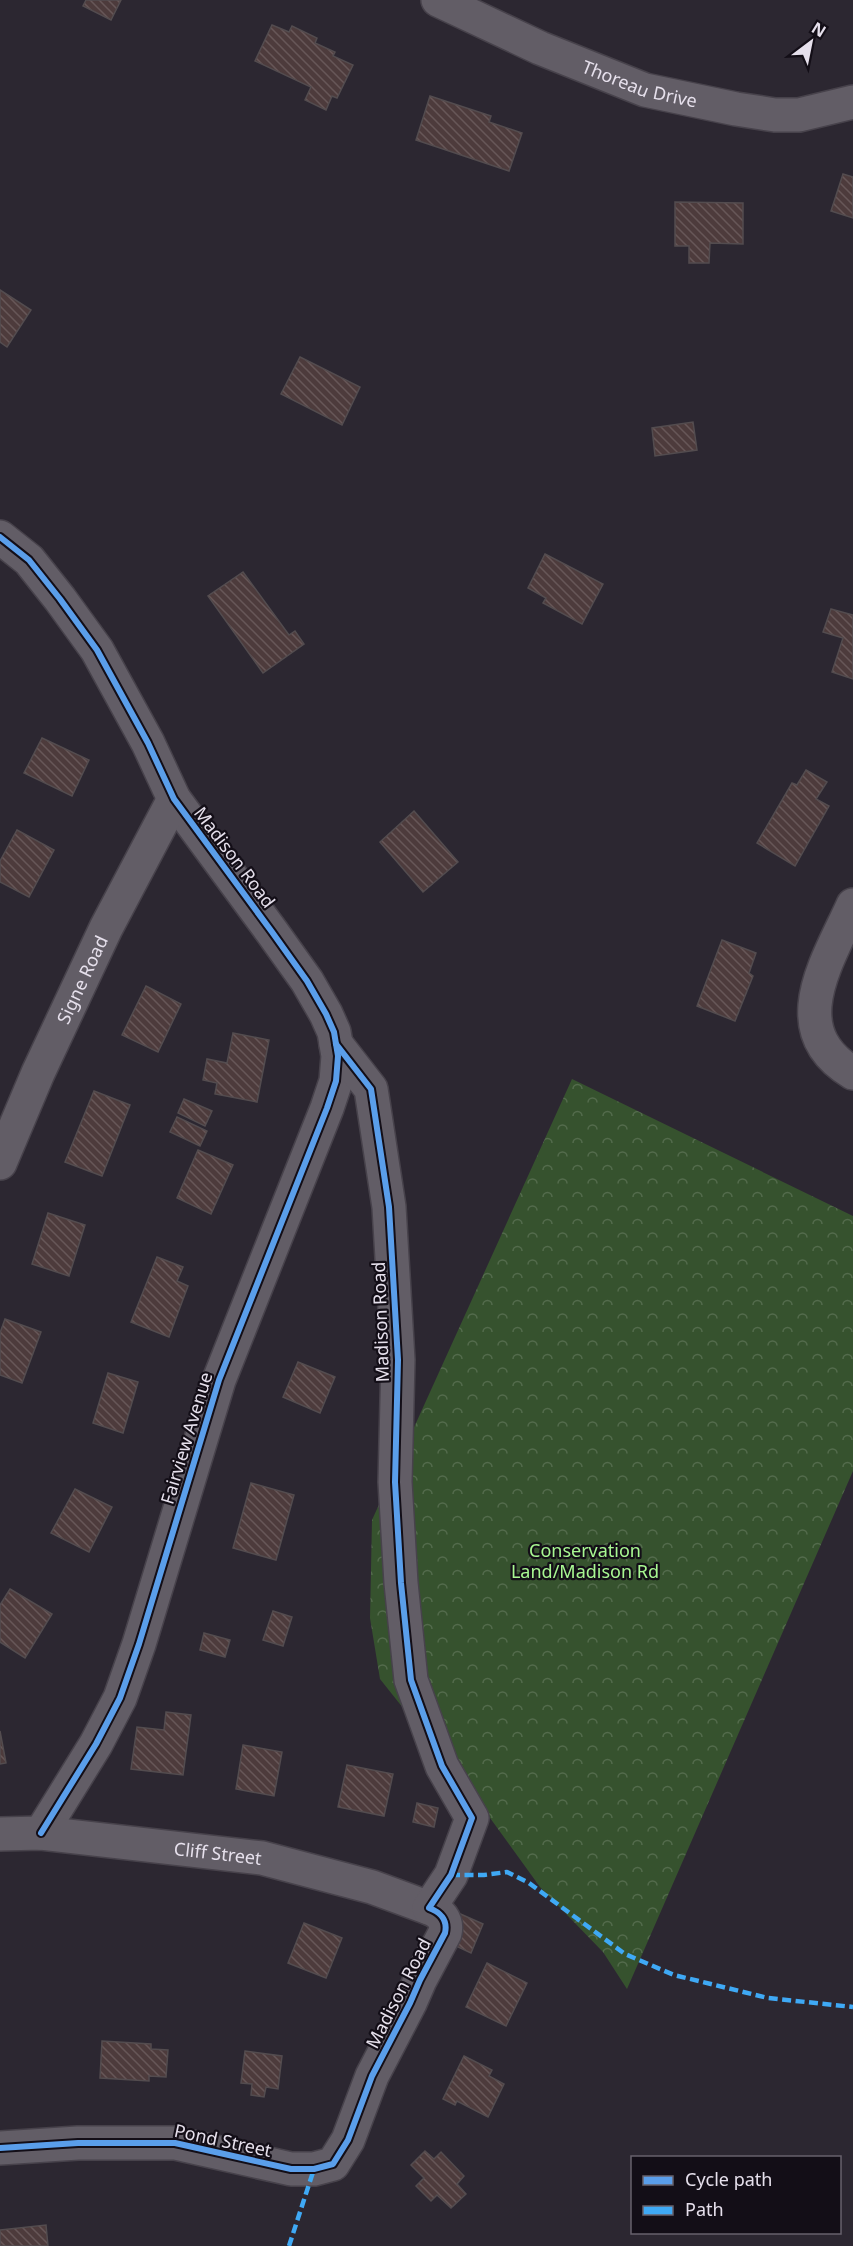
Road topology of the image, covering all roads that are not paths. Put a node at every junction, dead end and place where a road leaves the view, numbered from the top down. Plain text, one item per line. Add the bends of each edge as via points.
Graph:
1 (438, 0) edge
2 (853, 101) edge
3 (0, 537) edge
4 (174, 799) junction
5 (853, 905) edge
6 (336, 1044) junction
7 (853, 1073) edge
8 (0, 1163) edge
9 (41, 1833) junction
10 (0, 1834) edge
11 (429, 1908) junction
12 (0, 2148) edge
13 (331, 2164) joint

1 - 2 street, Thoreau Drive via 540,48 645,90 775,115 799,116
3 - 4 street, Madison Road via 29,560 97,650
4 - 6 street, Madison Road via 307,981 326,1014
4 - 8 street, Signe Road via 106,928
5 - 7 street via 819,982 814,1014 824,1049
6 - 9 street, Fairview Avenue via 336,1081 219,1380 120,1698
6 - 11 street, Madison Road via 371,1089 389,1207 398,1360 395,1482 411,1680 442,1766 472,1818 451,1875
9 - 10 street, Cliff Street
9 - 11 street, Cliff Street via 262,1858 372,1887
11 - 13 street, Madison Road via 444,1920 442,1942 372,2076 348,2140
12 - 13 street, Pond Street via 175,2143 291,2169

